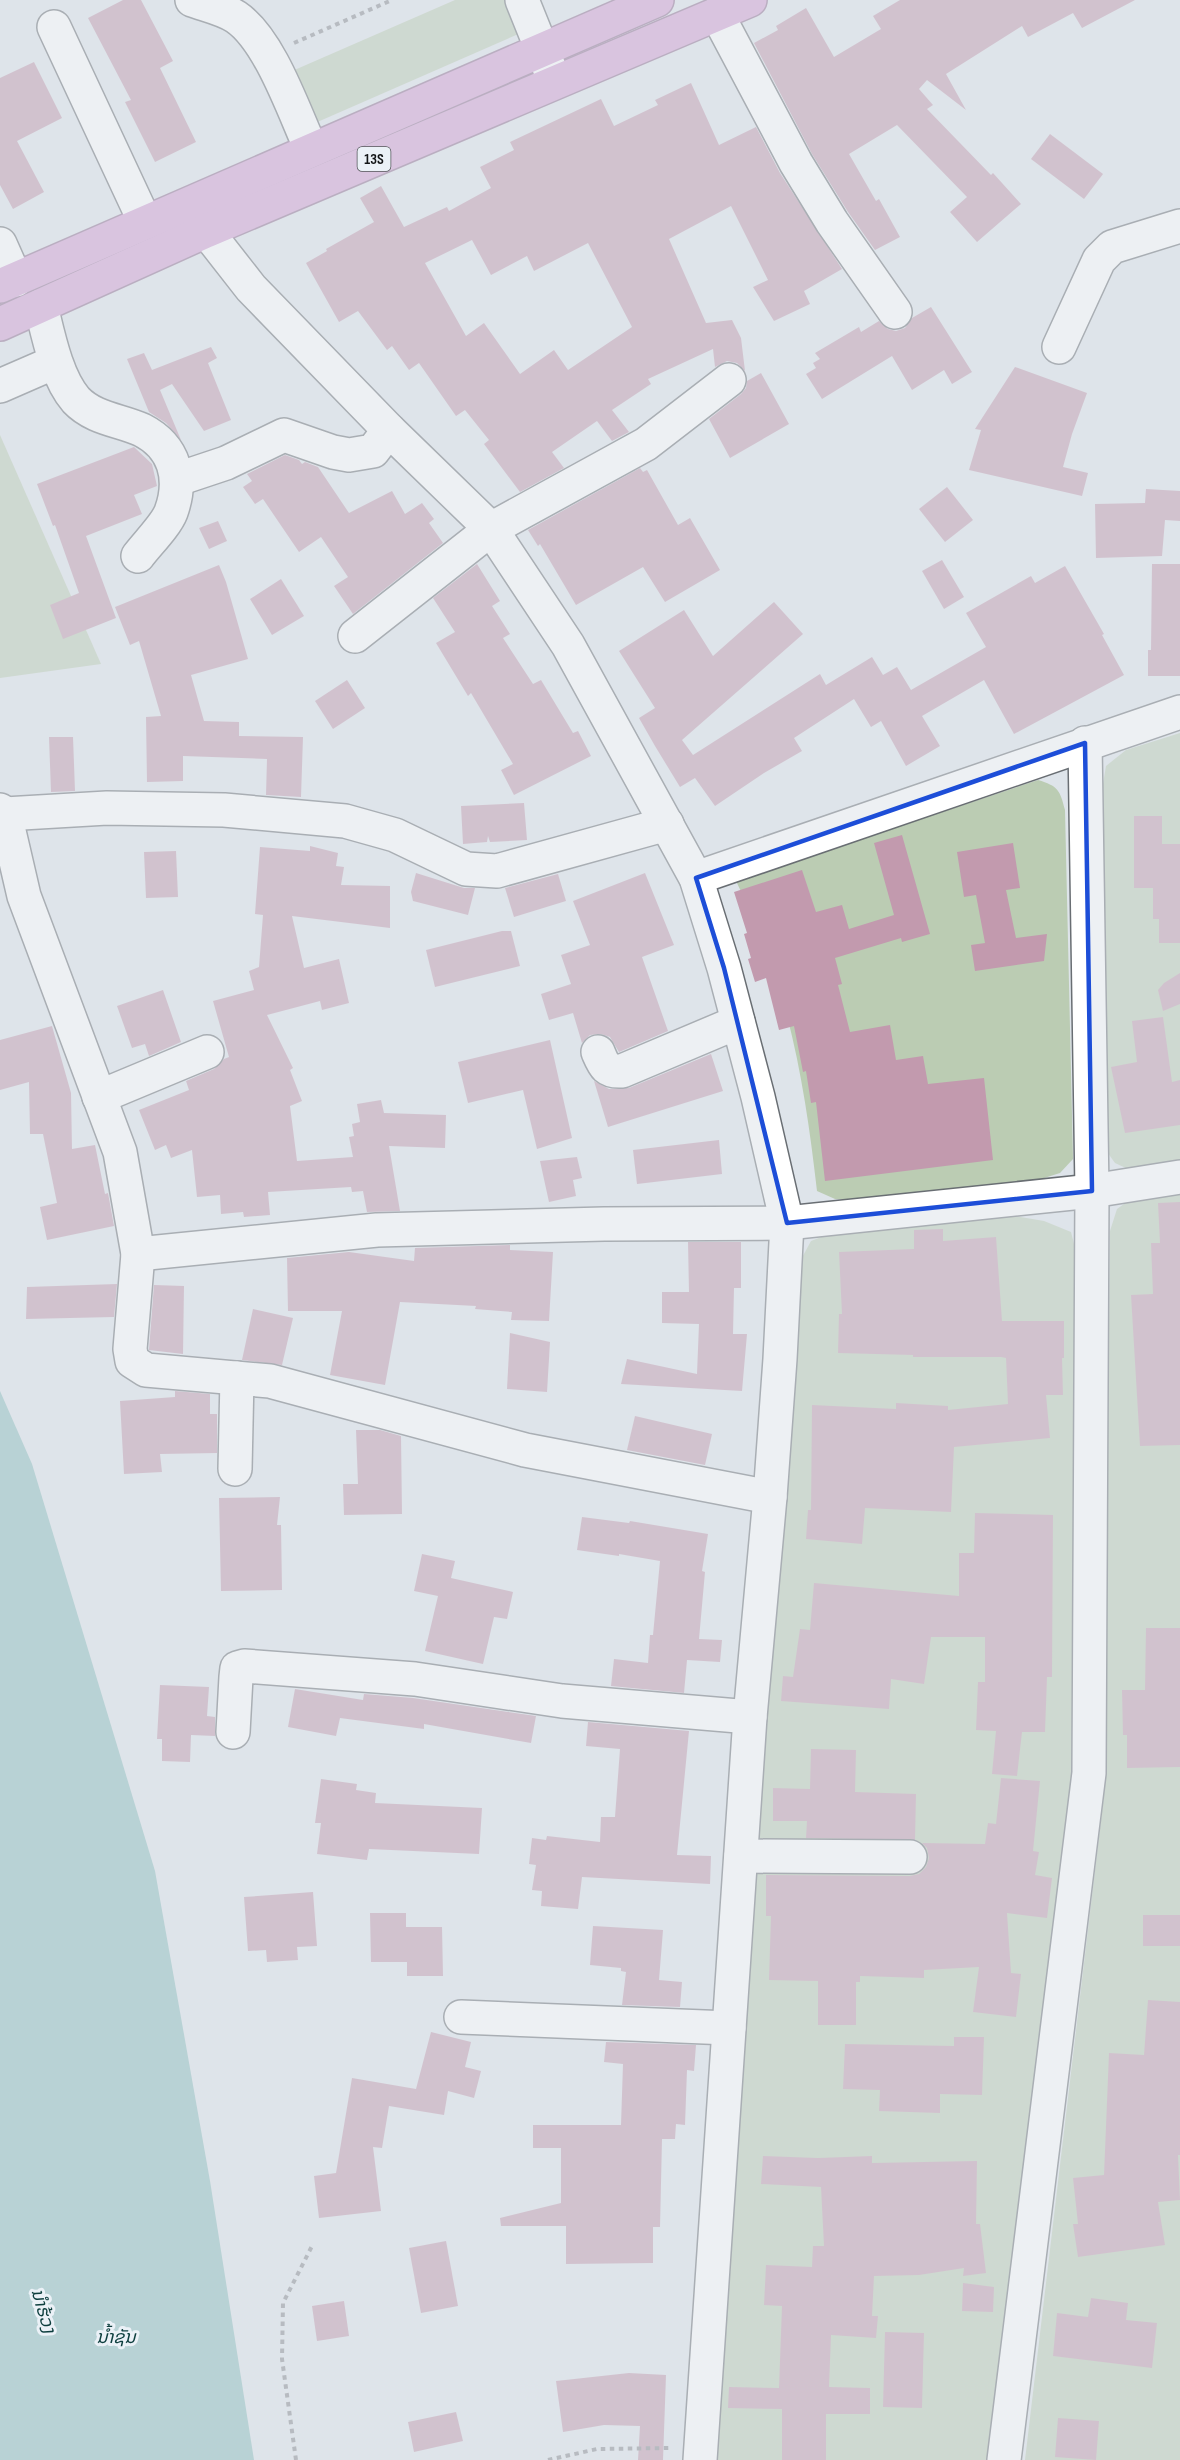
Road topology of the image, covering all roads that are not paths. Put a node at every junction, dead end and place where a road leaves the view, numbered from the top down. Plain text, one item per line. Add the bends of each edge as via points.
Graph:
1 (192, 0) edge
2 (522, 0) edge
3 (657, 0) edge
4 (750, 0) edge
5 (239, 8) edge
6 (717, 14) junction
7 (54, 27) dead end
8 (542, 50) junction
9 (555, 82) junction
10 (311, 149) junction
11 (185, 204) junction
12 (145, 222) junction
13 (1180, 226) edge
14 (206, 231) junction
15 (0, 244) edge
16 (8, 283) edge
17 (41, 306) junction
18 (895, 312) dead end
19 (0, 324) edge
20 (1059, 347) dead end
21 (55, 362) junction
22 (729, 380) dead end
23 (0, 386) edge
24 (389, 430) junction
25 (178, 479) junction
26 (490, 529) junction
27 (138, 556) dead end
28 (355, 636) dead end
29 (1180, 712) edge
30 (1084, 743) junction
31 (2, 812) edge
32 (667, 824) junction
33 (696, 878) junction
34 (738, 1022) junction
35 (207, 1052) dead end
36 (598, 1052) dead end
37 (99, 1097) junction
38 (1180, 1177) edge
39 (1092, 1191) junction
40 (787, 1223) junction
41 (138, 1254) junction
42 (237, 1378) junction
43 (235, 1469) dead end
44 (770, 1497) junction
45 (750, 1717) junction
46 (233, 1732) dead end
47 (741, 1856) junction
48 (910, 1857) dead end
49 (461, 2017) dead end
50 (729, 2028) junction
51 (700, 2455) edge
52 (1004, 2460) edge

1 - 5 street
2 - 8 street
3 - 8 highway, 13S
4 - 6 highway, 13S
5 - 10 street via 267,54
6 - 9 highway, 13S
6 - 18 street via 796,163
7 - 12 street
8 - 9 street
8 - 10 highway, 13S
9 - 14 highway, 13S
10 - 11 highway, 13S
11 - 12 highway, 13S
11 - 14 street
12 - 16 highway, 13S
13 - 20 street via 1112,247 1099,260
14 - 17 highway, 13S
14 - 24 street via 250,288
15 - 16 street
17 - 19 highway, 13S
17 - 21 street
21 - 23 street
21 - 25 street via 76,399 98,415 143,431 161,445 174,462
22 - 26 street via 646,444
24 - 25 street via 373,451 350,455 284,435 226,463
24 - 26 street
25 - 27 street via 171,514
26 - 28 street
26 - 32 street via 568,645
29 - 30 street
30 - 33 street
30 - 39 street
31 - 32 street via 106,808 224,810 345,820 394,835 466,869 497,871
31 - 37 street via 24,896
32 - 33 street
33 - 34 street
34 - 36 street via 622,1071 604,1068
34 - 40 street
35 - 37 street
37 - 41 street via 120,1152
38 - 39 street
39 - 40 street
39 - 52 street via 1089,1773
40 - 41 street via 377,1230
40 - 44 street
41 - 42 street via 132,1361 146,1370
42 - 43 street
42 - 44 street via 270,1381 525,1450
44 - 45 street
45 - 46 street via 562,1701 415,1679 244,1666 237,1668
45 - 47 street
47 - 48 street
47 - 50 street
49 - 50 street
50 - 51 street

